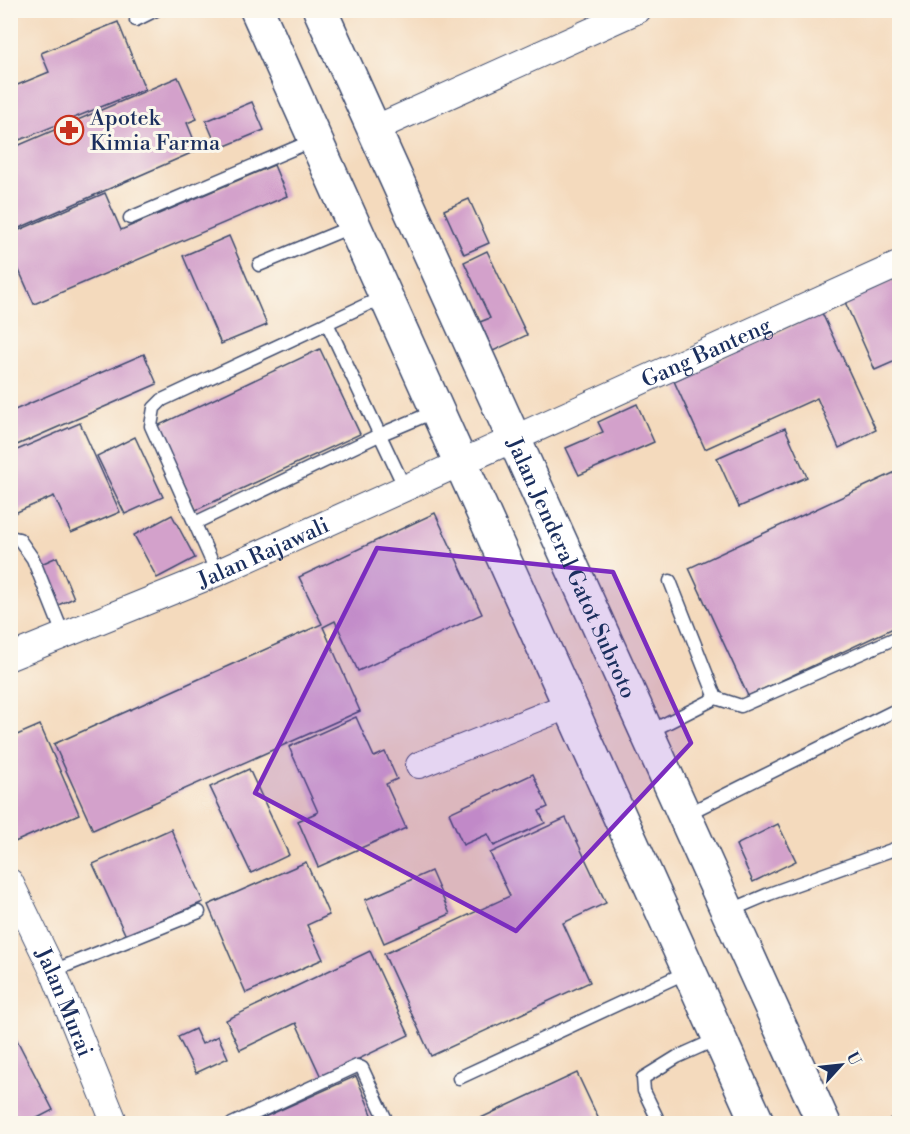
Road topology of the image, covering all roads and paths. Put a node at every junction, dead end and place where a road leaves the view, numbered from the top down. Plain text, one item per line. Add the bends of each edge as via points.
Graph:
1 (156, 10) edge
2 (257, 10) edge
3 (320, 10) edge
4 (638, 10) edge
5 (136, 20) dead end
6 (374, 129) junction
7 (315, 140) junction
8 (130, 218) dead end
9 (354, 226) junction
10 (900, 264) edge
11 (260, 265) dead end
12 (385, 296) junction
13 (327, 323) junction
14 (437, 411) junction
15 (379, 435) junction
16 (513, 437) junction
17 (460, 461) junction
18 (404, 486) junction
19 (195, 523) junction
20 (10, 537) edge
21 (217, 573) junction
22 (670, 581) dead end
23 (63, 634) junction
24 (900, 636) edge
25 (10, 657) edge
26 (716, 698) junction
27 (570, 705) junction
28 (892, 712) dead end
29 (647, 733) junction
30 (419, 765) dead end
31 (684, 816) junction
32 (900, 848) edge
33 (13, 897) edge
34 (199, 912) dead end
35 (728, 912) junction
36 (690, 970) junction
37 (53, 971) junction
38 (720, 1037) junction
39 (459, 1078) dead end
40 (900, 1121) edge
41 (115, 1124) edge
42 (232, 1124) edge
43 (388, 1124) edge
44 (660, 1124) edge
45 (759, 1124) edge
46 (824, 1124) edge
47 (894, 1124) edge

1 - 5 lane
2 - 7 main road
3 - 6 main road, Jalan Jenderal Gatot Subroto
4 - 6 street
6 - 16 main road, Jalan Jenderal Gatot Subroto
7 - 8 lane
7 - 9 main road
9 - 11 lane
9 - 12 main road
10 - 16 street, Gang Banteng
12 - 13 lane
12 - 14 main road
13 - 15 lane
13 - 19 lane via 162,400 154,408 151,426
14 - 15 lane
14 - 17 main road
15 - 18 lane
15 - 19 lane
16 - 17 street, Jalan Rajawali
16 - 29 main road, Jalan Jenderal Gatot Subroto
17 - 18 street, Jalan Rajawali
17 - 27 main road
18 - 21 street, Jalan Rajawali
19 - 21 lane
20 - 23 lane via 19,539 33,559
21 - 23 street, Jalan Rajawali
22 - 26 lane
23 - 25 street, Jalan Rajawali
24 - 26 lane via 741,706
26 - 29 lane
27 - 30 street
27 - 36 main road
28 - 31 lane
29 - 31 main road, Jalan Jenderal Gatot Subroto
31 - 35 main road, Jalan Jenderal Gatot Subroto
32 - 35 lane
33 - 37 street, Jalan Murai
34 - 37 lane
35 - 46 main road, Jalan Jenderal Gatot Subroto
36 - 38 main road
36 - 39 lane
37 - 41 street, Jalan Murai
38 - 44 lane via 643,1078 644,1091
38 - 45 main road
40 - 47 lane
42 - 43 lane via 357,1066 362,1068

